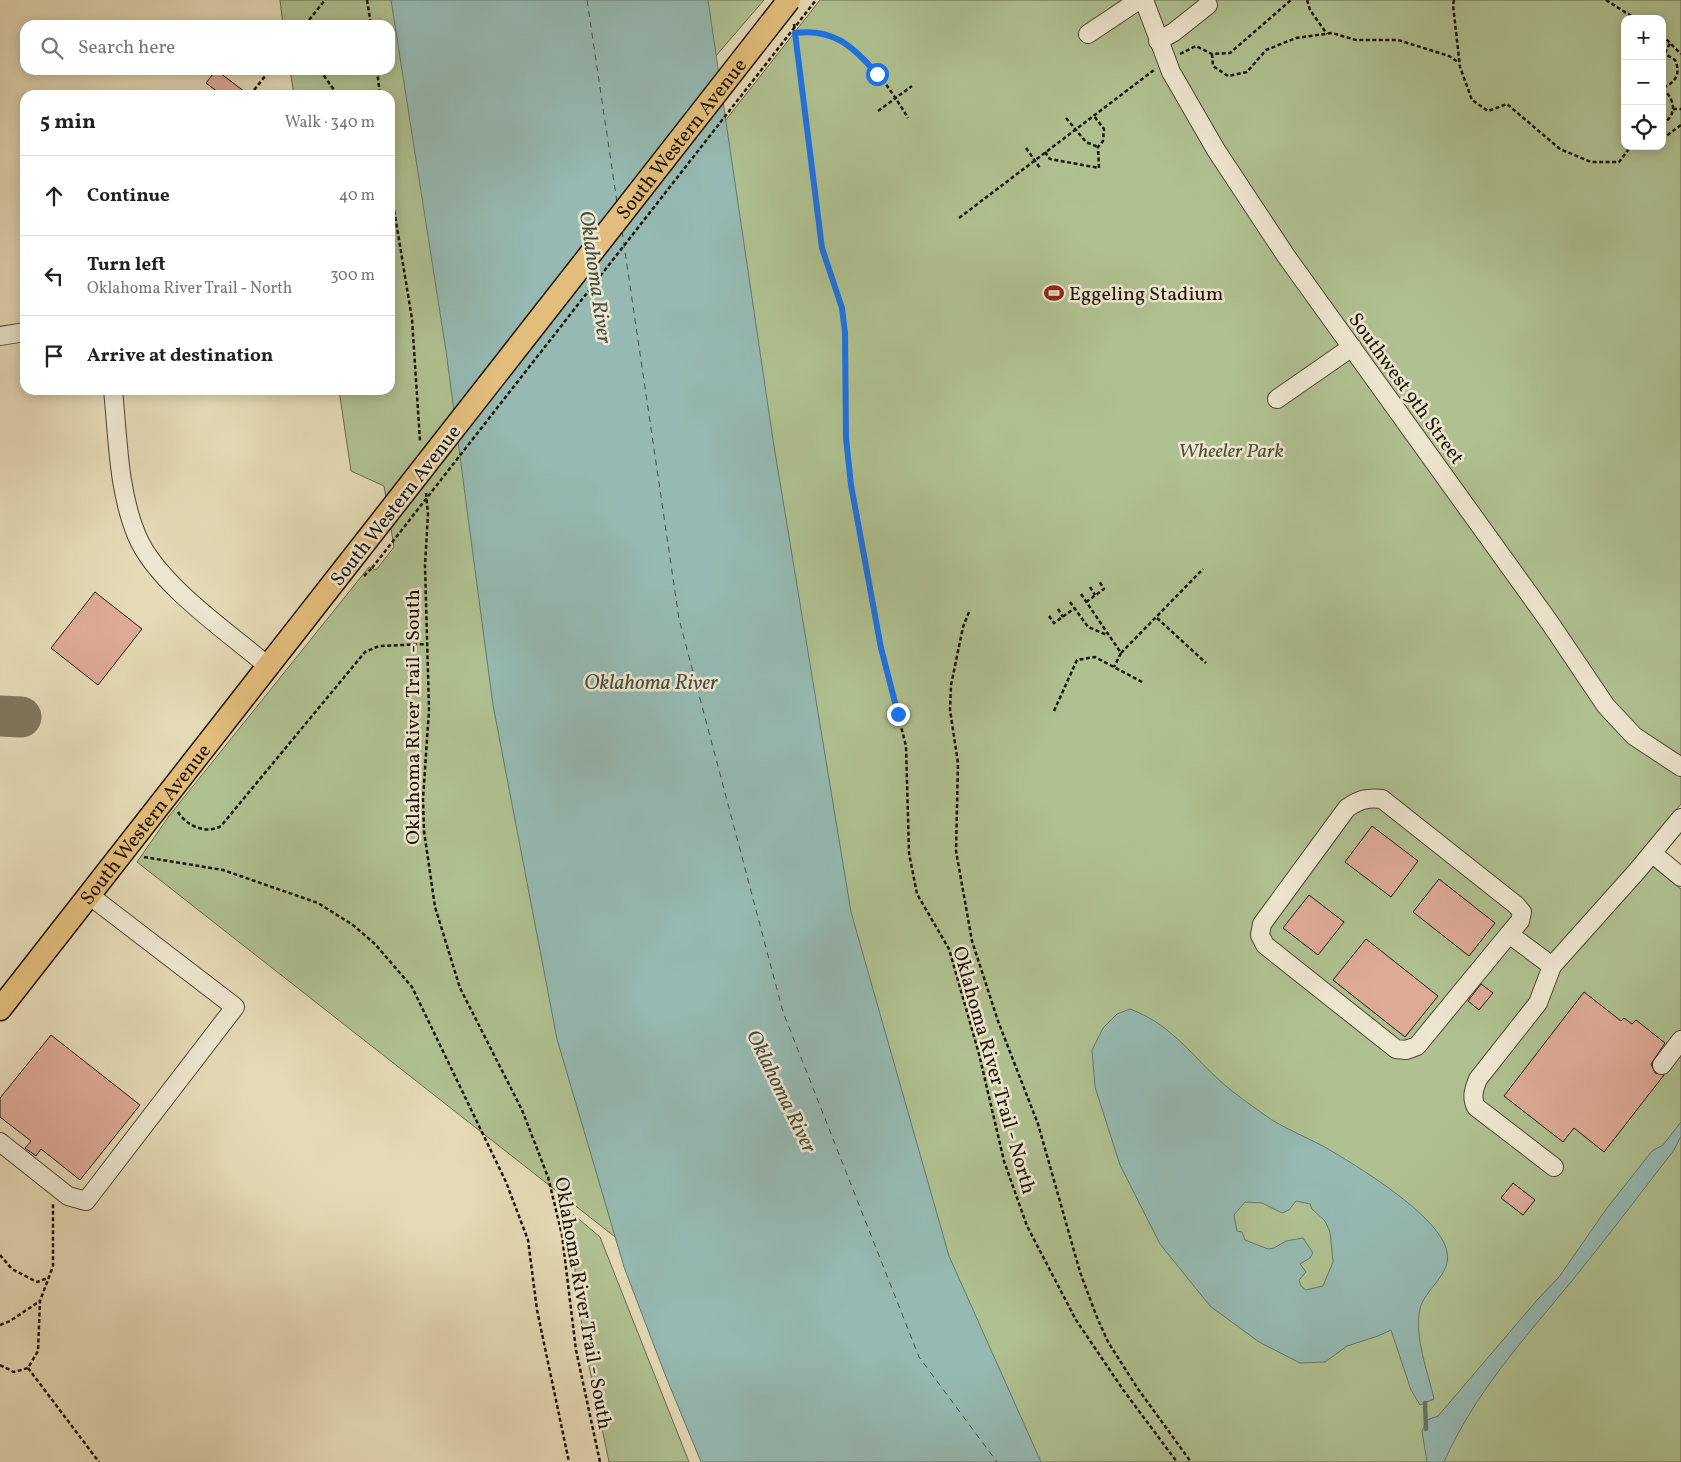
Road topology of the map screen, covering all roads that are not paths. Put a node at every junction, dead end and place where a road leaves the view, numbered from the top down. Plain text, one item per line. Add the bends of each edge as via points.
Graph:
1 (1139, 0) edge
2 (1144, 0) edge
3 (1208, 5) dead end
4 (791, 8) edge
5 (1088, 34) dead end
6 (1158, 41) junction
7 (20, 333) edge
8 (0, 336) edge
9 (1352, 347) junction
10 (114, 395) edge
11 (1277, 399) dead end
12 (268, 666) junction
13 (1681, 767) edge
14 (1681, 818) edge
15 (1652, 853) junction
16 (1681, 877) edge
17 (90, 895) junction
18 (1509, 934) junction
19 (1558, 960) junction
20 (0, 1009) edge
21 (1681, 1040) edge
22 (1662, 1065) dead end
23 (0, 1142) edge
24 (1554, 1167) dead end

1 - 5 street
2 - 6 street, Southwest 9th Street
3 - 6 street
4 - 12 main road, South Western Avenue, bridge
6 - 9 street, Southwest 9th Street via 1216,150 1286,256
7 - 8 street
9 - 11 street
9 - 13 street, Southwest 9th Street via 1606,706 1634,736
10 - 12 street via 126,499 147,554 173,586
12 - 17 main road, South Western Avenue
14 - 15 street
15 - 16 street
15 - 19 street
17 - 20 main road, South Western Avenue
17 - 23 street via 235,1007 86,1201 68,1196
18 - 18 street via 1520,921 1522,912 1516,905 1382,799 1370,797 1347,808 1262,924 1260,935 1265,945 1396,1049 1406,1050 1417,1046
18 - 19 street
19 - 24 street via 1538,1003 1478,1079 1472,1100 1476,1107
21 - 22 street

